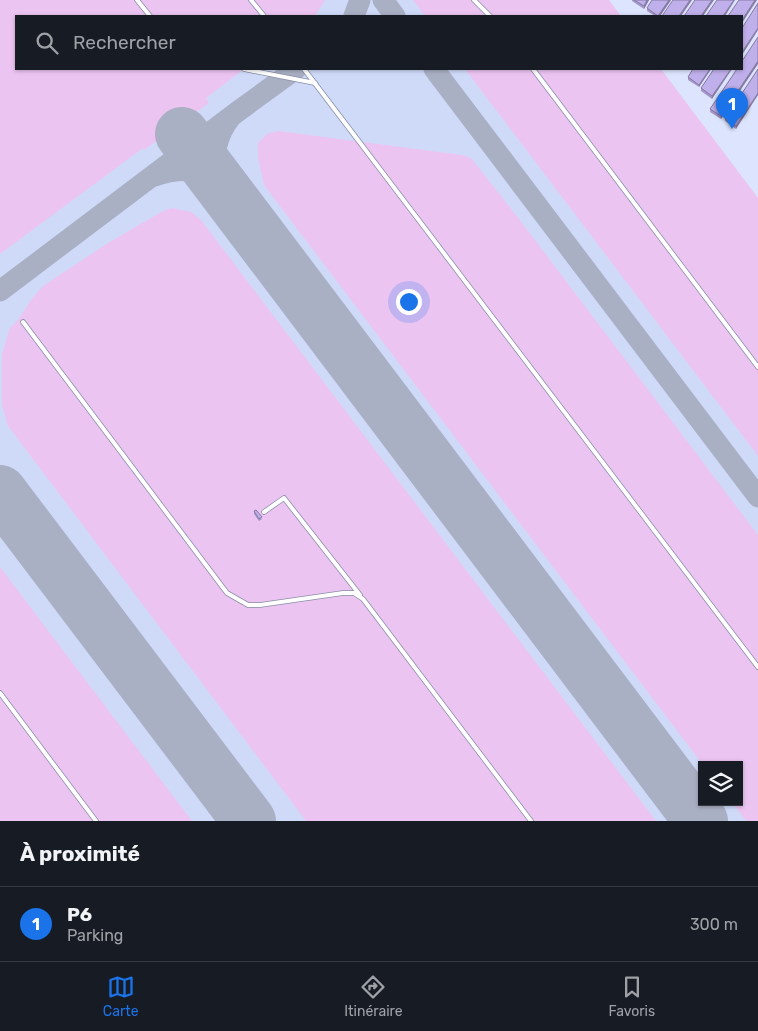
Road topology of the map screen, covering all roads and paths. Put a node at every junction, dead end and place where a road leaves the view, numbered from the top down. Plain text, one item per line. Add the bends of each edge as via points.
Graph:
1 (137, 0) edge
2 (251, 0) edge
3 (474, 0) edge
4 (149, 15) edge
5 (263, 15) edge
6 (489, 15) edge
7 (249, 70) edge
8 (305, 70) edge
9 (534, 70) edge
10 (315, 83) junction
11 (23, 322) dead end
12 (758, 367) edge
13 (264, 512) dead end
14 (363, 599) junction
15 (758, 666) edge
16 (0, 694) edge
17 (96, 821) edge
18 (531, 821) edge

1 - 4 lane
2 - 5 lane
3 - 6 lane
7 - 10 lane
8 - 10 lane
9 - 12 lane
10 - 15 lane
11 - 14 lane via 227,592 248,604 260,605 343,592 354,593
13 - 14 lane via 284,498
14 - 18 lane
16 - 17 lane

